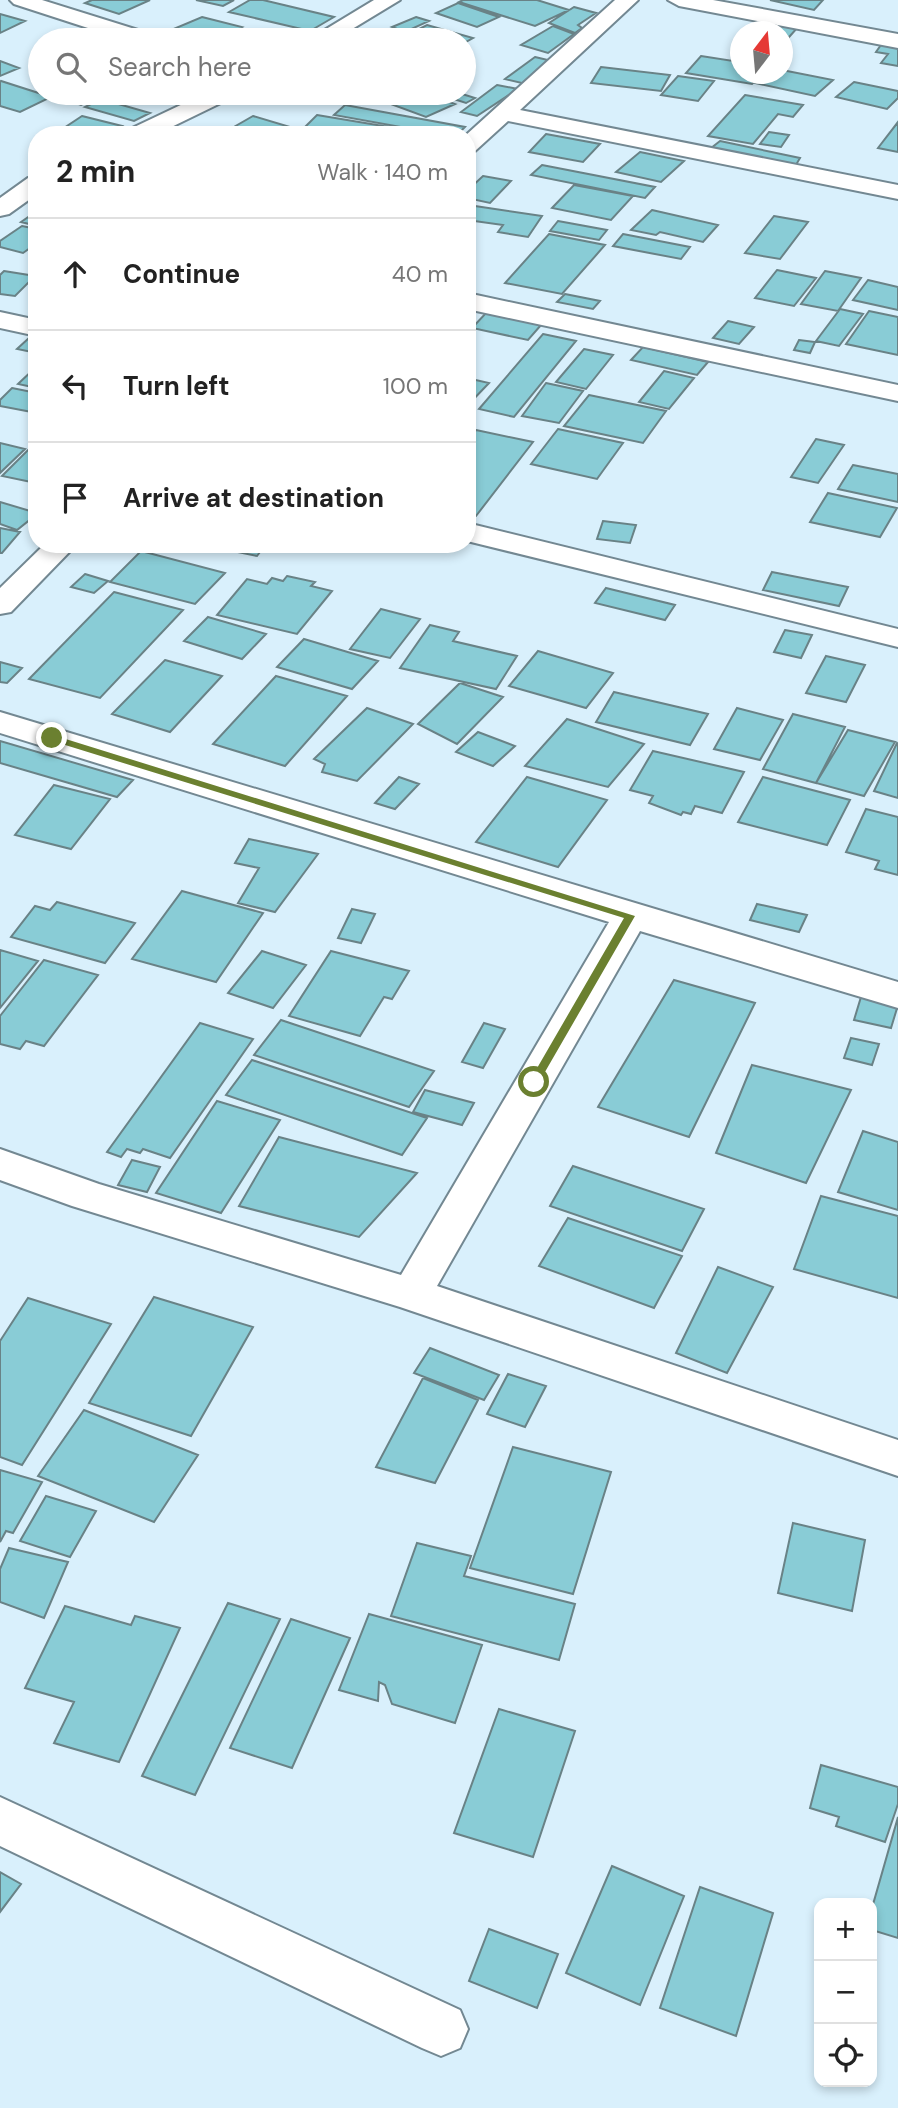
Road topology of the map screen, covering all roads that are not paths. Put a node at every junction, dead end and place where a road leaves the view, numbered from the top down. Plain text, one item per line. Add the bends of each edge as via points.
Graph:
1 (21, 0) edge
2 (389, 0) edge
3 (627, 0) edge
4 (679, 0) edge
5 (108, 28) edge
6 (340, 28) edge
7 (898, 41) edge
8 (198, 105) edge
9 (501, 113) junction
10 (155, 126) edge
11 (476, 137) edge
12 (12, 176) dead end
13 (28, 181) edge
14 (28, 190) edge
15 (898, 192) edge
16 (0, 209) edge
17 (476, 303) edge
18 (0, 320) edge
19 (28, 326) edge
20 (898, 393) edge
21 (476, 534) edge
22 (53, 553) edge
23 (0, 605) edge
24 (898, 638) edge
25 (0, 722) edge
26 (630, 916) junction
27 (898, 995) edge
28 (0, 1164) edge
29 (411, 1294) junction
30 (898, 1458) edge
31 (0, 1821) edge
32 (441, 2029) dead end

1 - 5 street
2 - 6 street
3 - 9 street
4 - 7 street
8 - 10 street
9 - 11 street
9 - 15 street
12 - 13 street
14 - 16 street
17 - 20 street
18 - 19 street
21 - 24 street
22 - 23 street
25 - 26 street
26 - 27 street
26 - 29 street
28 - 29 street via 86,1195
29 - 30 street
31 - 32 street

